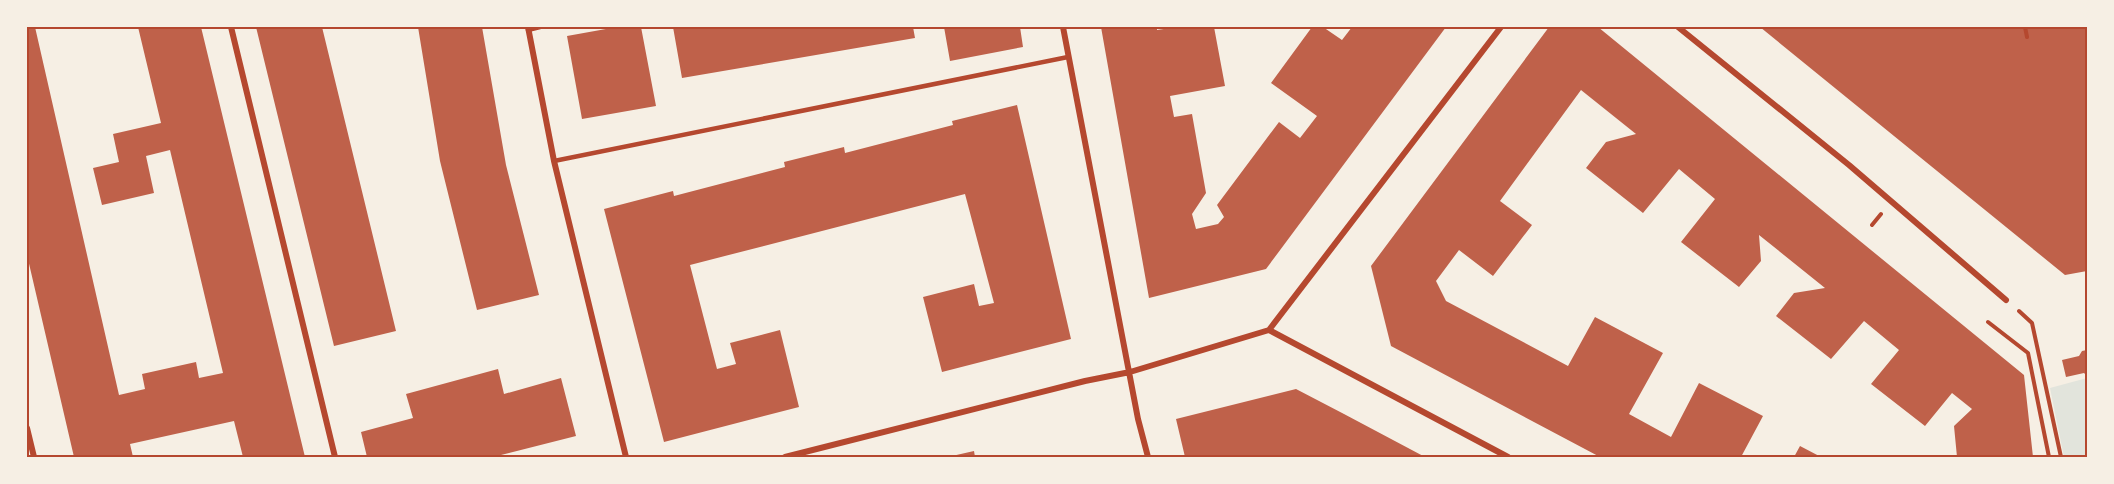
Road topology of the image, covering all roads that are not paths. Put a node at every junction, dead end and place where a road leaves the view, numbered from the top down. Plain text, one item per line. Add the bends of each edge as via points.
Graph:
1 (231, 27) edge
2 (540, 27) edge
3 (1063, 27) edge
4 (1501, 27) edge
5 (1678, 27) edge
6 (528, 28) edge
7 (1068, 57) junction
8 (554, 161) junction
9 (2006, 300) road end
10 (1269, 330) junction
11 (1130, 372) junction
12 (27, 428) edge
13 (34, 457) edge
14 (335, 457) edge
15 (626, 457) edge
16 (785, 457) edge
17 (1148, 457) edge
18 (1508, 457) edge

1 - 14 street
2 - 6 lane
3 - 7 street
4 - 10 street
5 - 9 street via 1850,165
6 - 8 street
7 - 8 lane
7 - 11 street
8 - 15 street
10 - 11 street
10 - 18 street
11 - 16 street
11 - 17 street
12 - 13 street

